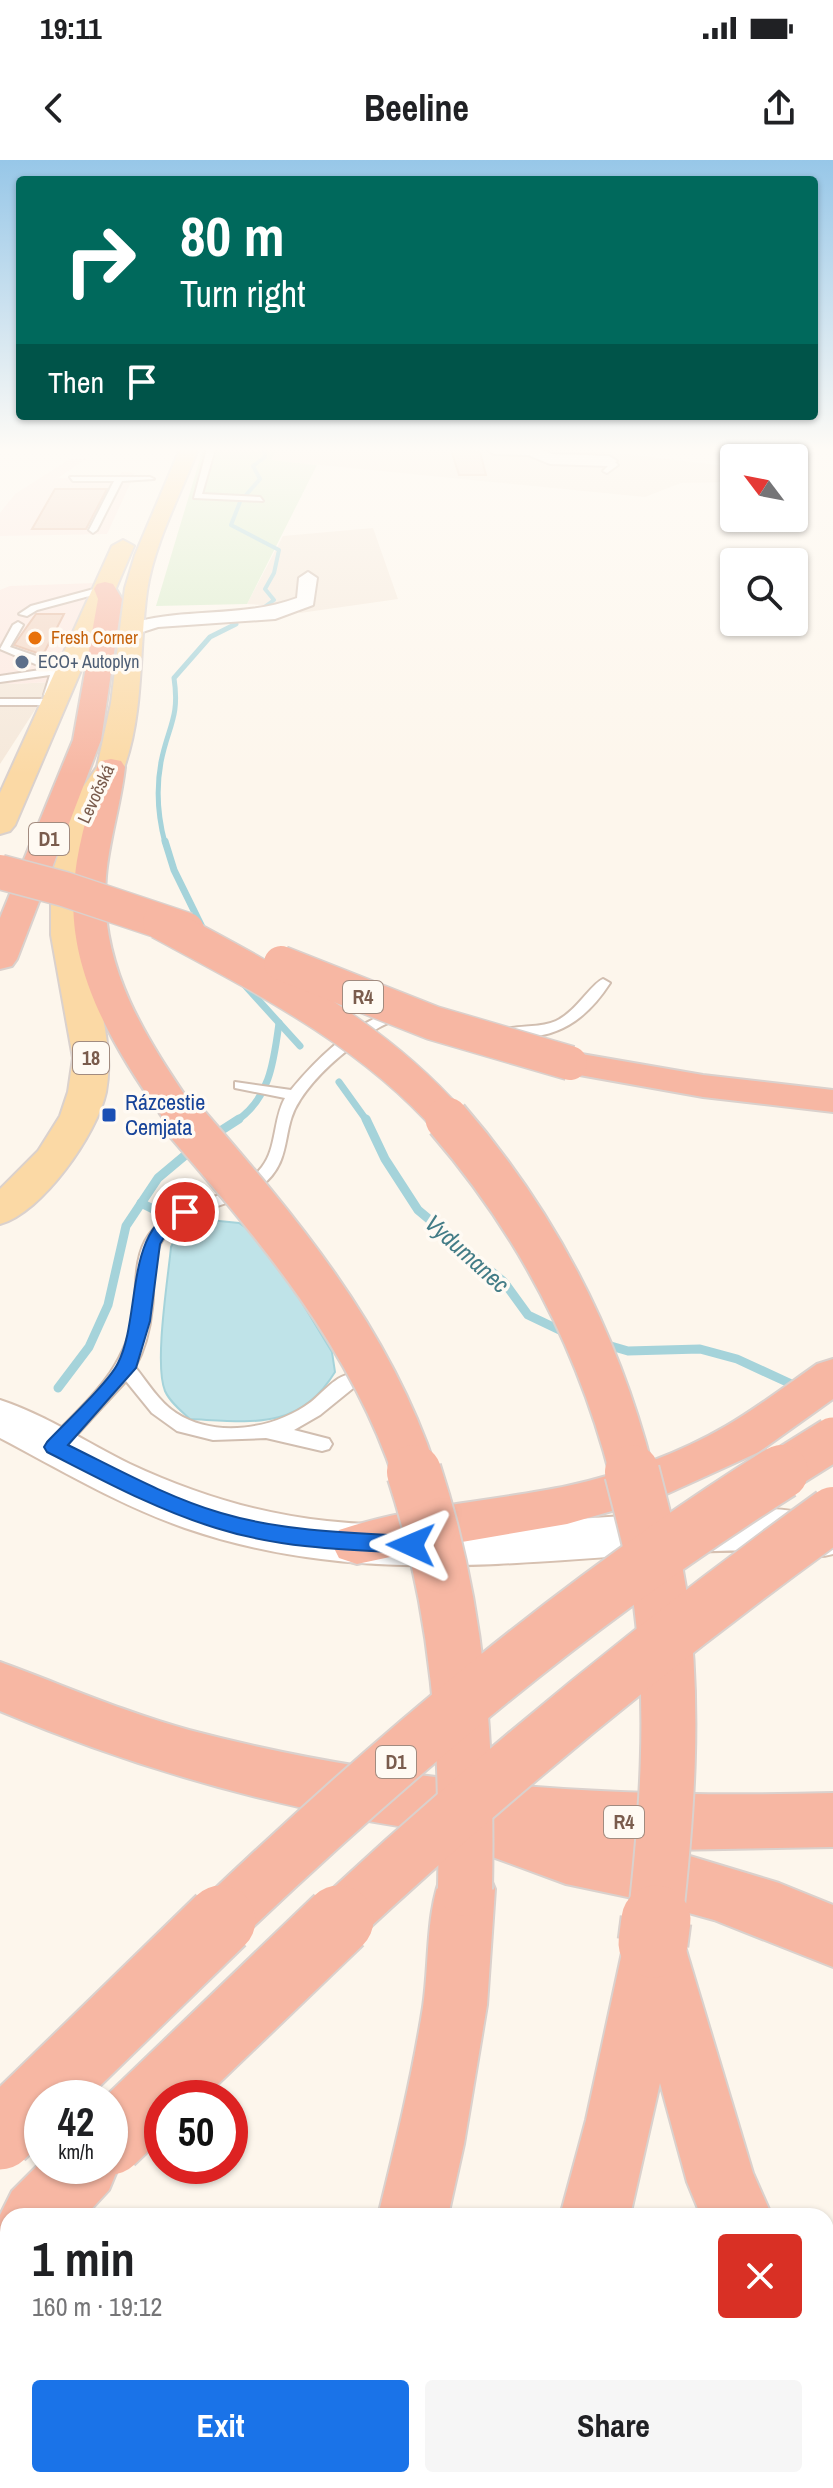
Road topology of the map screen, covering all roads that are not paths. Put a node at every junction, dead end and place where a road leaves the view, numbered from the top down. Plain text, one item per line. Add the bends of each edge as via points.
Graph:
1 (118, 558) edge
2 (145, 558) edge
3 (308, 578) dead end
4 (105, 589) junction
5 (24, 614) dead end
6 (132, 617) junction
7 (18, 625) dead end
8 (54, 671) junction
9 (0, 679) edge
10 (0, 702) edge
11 (46, 702) junction
12 (36, 743) junction
13 (111, 767) junction
14 (12, 787) edge
15 (0, 825) edge
16 (0, 872) edge
17 (160, 922) junction
18 (0, 959) edge
19 (603, 983) dead end
20 (245, 1086) dead end
21 (293, 1095) junction
22 (833, 1101) edge
23 (0, 1213) edge
24 (126, 1368) junction
25 (833, 1376) edge
26 (350, 1380) dead end
27 (1, 1417) edge
28 (262, 1431) junction
29 (833, 1439) edge
30 (322, 1444) dead end
31 (54, 1447) junction
32 (833, 1514) edge
33 (833, 1539) edge
34 (357, 1544) junction
35 (0, 1686) edge
36 (415, 1803) junction
37 (833, 1820) edge
38 (833, 1936) edge
39 (653, 1943) junction
40 (128, 2122) edge
41 (0, 2135) edge
42 (68, 2184) edge
43 (45, 2208) edge
44 (415, 2208) edge
45 (597, 2208) edge
46 (733, 2208) edge

1 - 4 main road
2 - 6 main road, Levočská / 18
3 - 6 street via 306,601 291,609 151,621
4 - 5 lane
4 - 12 main road
4 - 18 highway, D1 via 110,599 93,717
6 - 13 main road, Levočská / 18 via 124,703
7 - 8 lane via 4,648 41,660
8 - 9 lane
8 - 11 lane via 57,677
10 - 11 lane
11 - 12 lane
12 - 14 main road
13 - 23 main road, Levočská / 18 via 94,791 79,830 65,891 90,1076 67,1137 35,1180
13 - 44 highway, bridge via 90,879 93,941 117,1013 178,1113 297,1252 340,1315 378,1382 424,1495 448,1594 466,1725 465,1889 455,2005
14 - 15 main road
16 - 17 highway, R4, bridge
17 - 22 highway, R4, bridge via 228,941 433,1023 570,1063
17 - 39 highway, bridge via 316,1009 397,1071 458,1132 509,1195 572,1299 604,1373 627,1446 663,1620 667,1774
19 - 21 lane via 571,1020 529,1034 421,1013 394,1013 372,1025
20 - 21 lane
21 - 24 lane via 276,1158 266,1172 236,1195 171,1220 151,1244 141,1321
24 - 28 lane via 169,1417 185,1427
24 - 31 lane
25 - 34 highway via 704,1459 623,1490
26 - 28 lane via 289,1424
27 - 31 main road
28 - 30 lane
29 - 41 highway, D1, bridge via 629,1573 520,1657 219,1921
31 - 34 main road via 151,1495 219,1521
32 - 40 highway, bridge via 652,1648 518,1759 234,2017
33 - 34 main road via 755,1529 464,1545
35 - 36 highway, R4 via 110,1731 187,1755 267,1776
36 - 37 highway, R4 via 552,1820 736,1825
36 - 38 highway via 566,1856 714,1891
39 - 45 highway via 620,2120
39 - 46 highway via 721,2182
42 - 43 highway

